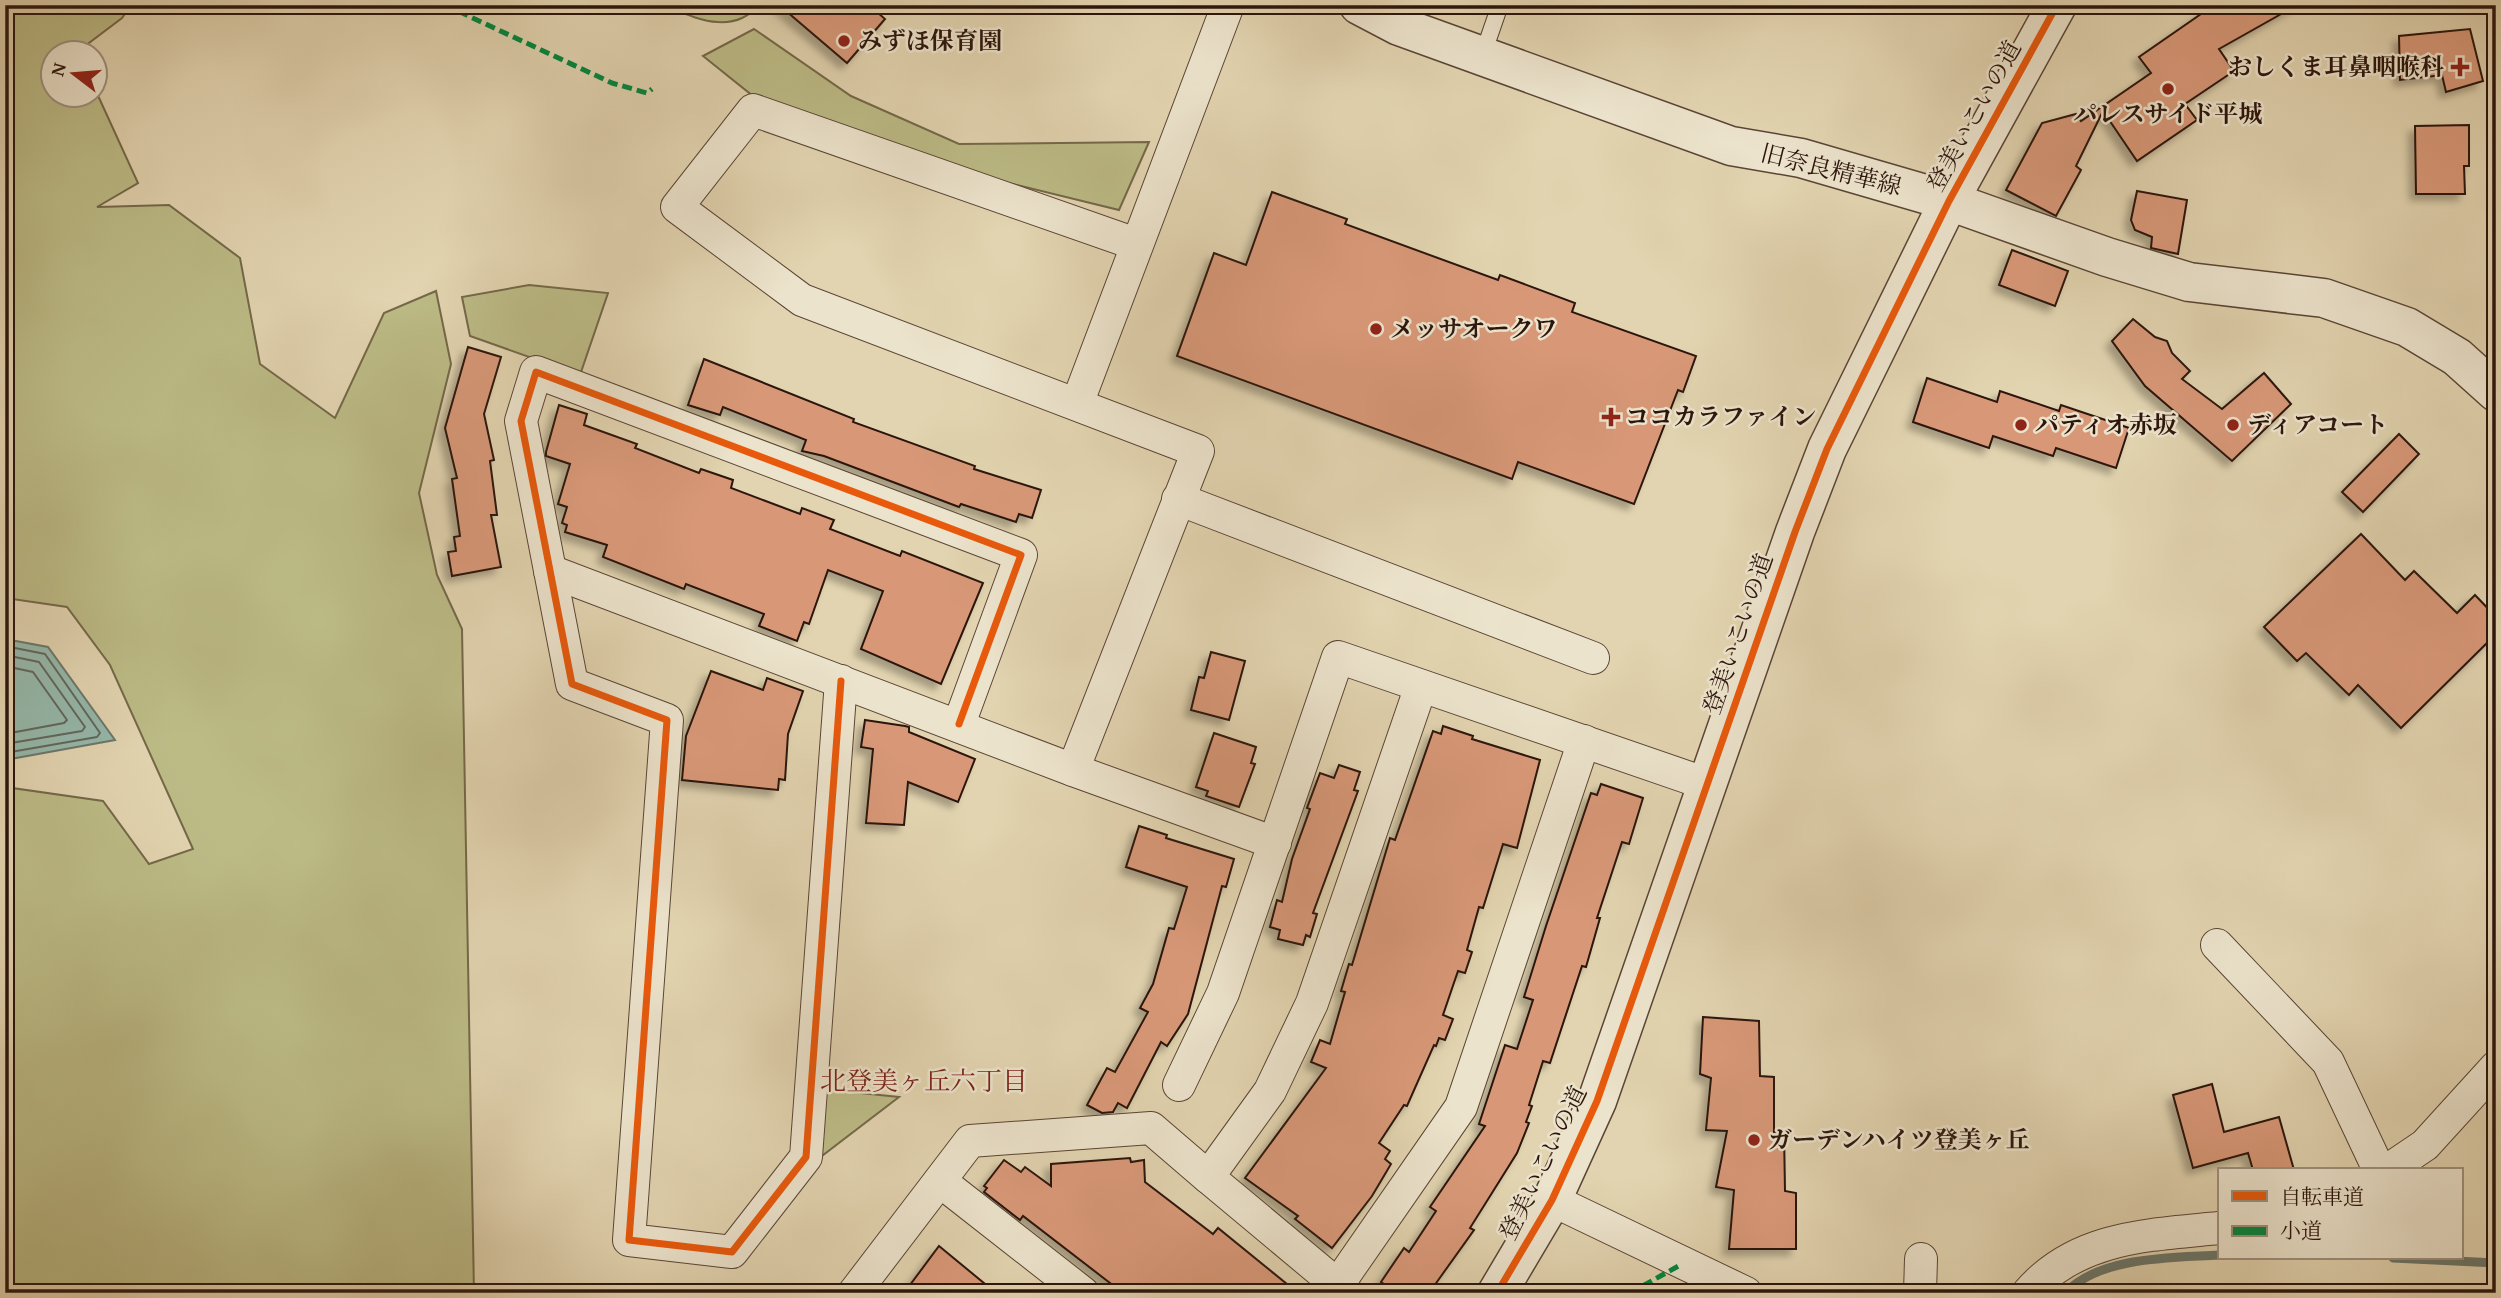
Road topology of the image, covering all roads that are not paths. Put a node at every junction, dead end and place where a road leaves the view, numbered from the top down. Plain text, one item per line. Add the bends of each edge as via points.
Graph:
1 (1228, 5) edge
2 (1359, 5) edge
3 (1500, 5) edge
4 (2057, 5) edge
5 (1482, 57) junction
6 (1949, 201) junction
7 (1136, 244) junction
8 (2496, 392) edge
9 (1077, 404) junction
10 (1178, 499) junction
11 (551, 571) junction
12 (1593, 657) dead end
13 (841, 681) junction
14 (1422, 687) junction
15 (959, 724) junction
16 (1584, 741) junction
17 (1073, 770) junction
18 (1707, 784) junction
19 (1275, 843) junction
20 (2217, 945) dead end
21 (2496, 1067) edge
22 (1179, 1085) dead end
23 (2378, 1168) edge
24 (2391, 1168) edge
25 (1209, 1177) junction
26 (940, 1181) junction
27 (1552, 1200) junction
28 (2218, 1228) edge
29 (1921, 1259) dead end
30 (1339, 1290) edge
31 (854, 1293) edge
32 (1083, 1293) edge
33 (1497, 1293) edge
34 (1746, 1293) edge
35 (1920, 1293) edge
36 (2028, 1293) edge

1 - 7 street
2 - 5 street, 旧奈良精華線 via 1399,26
3 - 5 lane
4 - 6 street, 登美いこいの道
5 - 6 street, 旧奈良精華線 via 1731,146 1801,158
6 - 8 street, 旧奈良精華線 via 2189,282 2324,298 2407,327 2457,356
6 - 18 street, 登美いこいの道 via 1827,449
7 - 9 street
7 - 9 street via 753,110 677,207 802,300
9 - 10 street via 1198,452
10 - 12 street
10 - 17 street
11 - 13 street
11 - 13 street via 572,684 667,720 629,1240 732,1252 806,1157
11 - 15 street via 520,421 536,372 1021,555
13 - 15 street
14 - 16 street
14 - 19 street via 1338,657
14 - 25 street via 1312,1003 1270,1091
15 - 17 street
16 - 18 street
16 - 30 street via 1461,1107
17 - 19 street
18 - 27 street, 登美いこいの道 via 1597,1101
19 - 22 street via 1223,993
20 - 23 street via 2328,1062
21 - 24 street via 2425,1145
25 - 26 street via 1152,1128 970,1141
25 - 30 street
26 - 31 street
26 - 32 street
27 - 33 street, 登美いこいの道
27 - 34 street
28 - 36 street via 2130,1237 2082,1251 2040,1278
29 - 35 street

